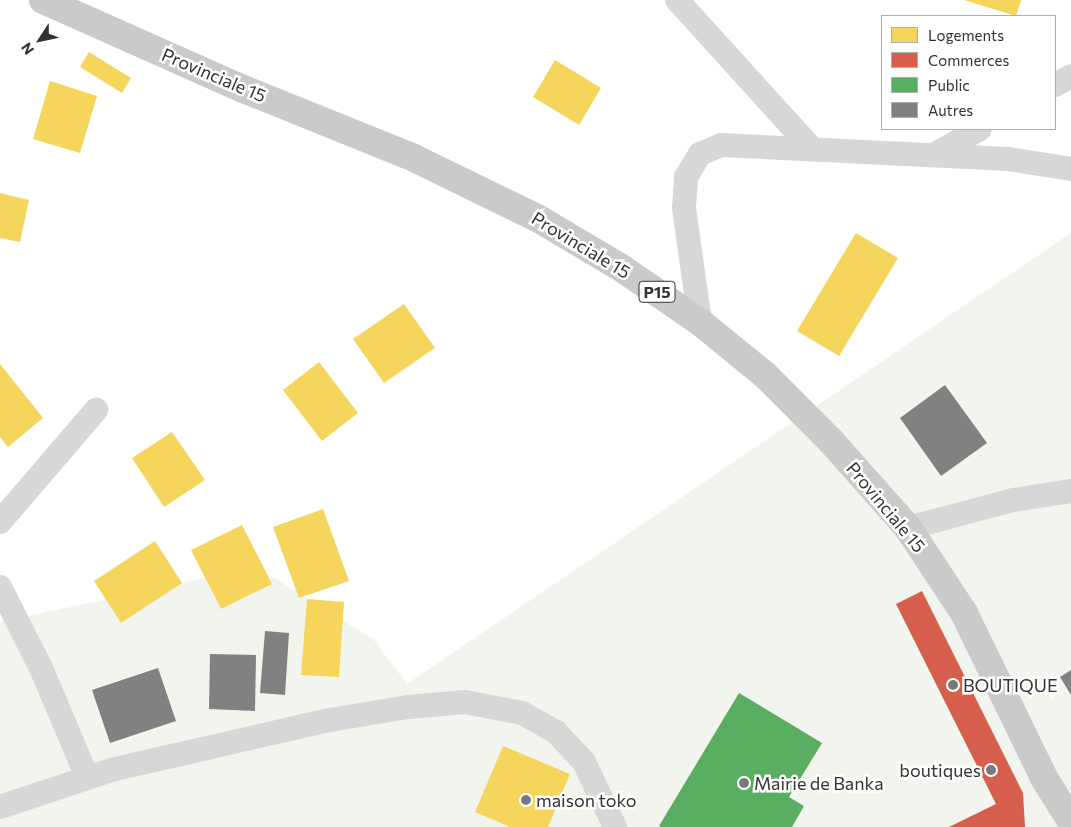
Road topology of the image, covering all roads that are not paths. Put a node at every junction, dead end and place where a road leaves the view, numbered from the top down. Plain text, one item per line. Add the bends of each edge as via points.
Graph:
1 (43, 0) edge
2 (677, 0) edge
3 (1071, 76) edge
4 (1056, 85) edge
5 (978, 130) edge
6 (812, 149) junction
7 (935, 154) junction
8 (1071, 169) edge
9 (700, 322) junction
10 (96, 410) dead end
11 (1071, 491) edge
12 (0, 522) edge
13 (908, 528) junction
14 (0, 587) edge
15 (87, 777) junction
16 (0, 807) edge
17 (1071, 821) edge
18 (615, 827) edge

1 - 9 main road, Provinciale 15 / P15 via 241,88 414,158 539,219 620,267
2 - 6 street
3 - 4 street
5 - 7 street
6 - 7 street
6 - 9 street via 721,145 700,154 686,177 684,208
7 - 8 street via 1008,159
9 - 13 main road, Provinciale 15 / P15 via 765,375 830,440
10 - 12 street
11 - 13 street via 1012,500
13 - 17 main road, Provinciale 15 / P15 via 964,613 1044,778
14 - 15 street via 41,668
15 - 16 street via 28,800
15 - 18 street via 330,720 408,707 465,702 522,713 556,732 584,762

